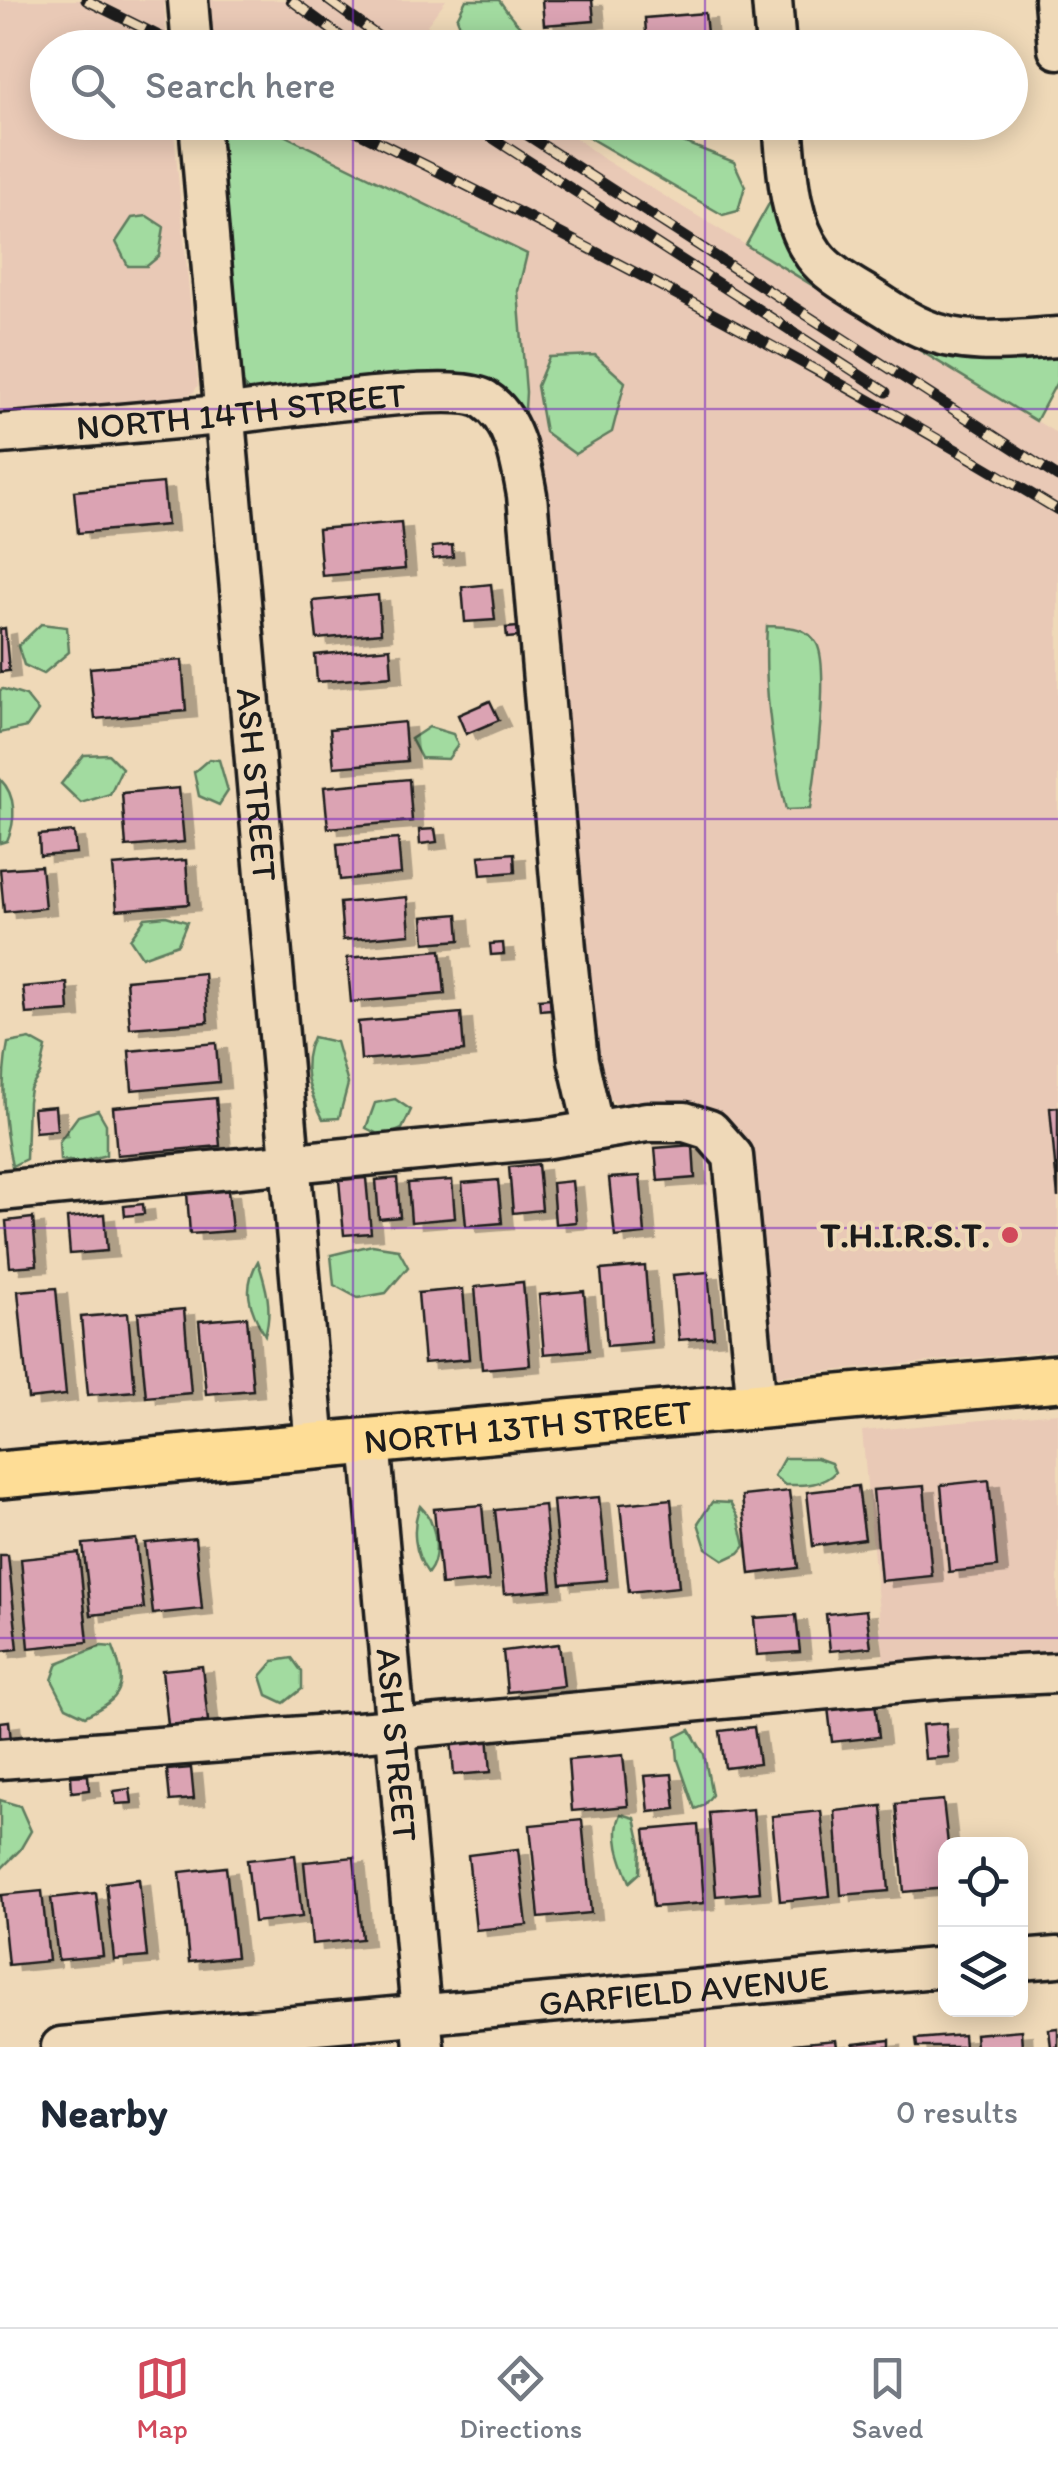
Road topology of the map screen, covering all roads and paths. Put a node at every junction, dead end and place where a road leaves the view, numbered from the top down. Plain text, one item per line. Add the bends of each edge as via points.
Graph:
1 (188, 0) edge
2 (772, 0) edge
3 (1054, 0) edge
4 (190, 30) edge
5 (774, 30) edge
6 (1058, 48) edge
7 (201, 140) edge
8 (784, 140) edge
9 (1058, 337) edge
10 (224, 414) junction
11 (0, 434) edge
12 (594, 1130) junction
13 (290, 1165) junction
14 (0, 1192) edge
15 (1058, 1378) edge
16 (757, 1406) junction
17 (370, 1441) junction
18 (316, 1446) junction
19 (0, 1476) edge
20 (1058, 1673) edge
21 (396, 1729) junction
22 (0, 1760) edge
23 (1058, 1957) edge
24 (1028, 1959) edge
25 (938, 1968) edge
26 (423, 2031) edge
27 (61, 2047) edge

1 - 4 street
2 - 5 street
3 - 6 street
7 - 10 street, ASH STREET
8 - 9 street via 797,219 814,256 848,284 920,327 967,340
10 - 11 street, NORTH 14TH STREET
10 - 12 street, NORTH 14TH STREET via 464,394 482,397 506,423 527,495 566,950 578,1060
10 - 13 street, ASH STREET
12 - 13 street
12 - 16 street via 685,1122 710,1130 733,1156
13 - 14 street
13 - 18 street, ASH STREET
15 - 16 main road, NORTH 13TH STREET
16 - 17 main road, NORTH 13TH STREET
17 - 18 main road, NORTH 13TH STREET
17 - 21 street, ASH STREET
18 - 19 main road, NORTH 13TH STREET
20 - 21 street
21 - 22 street
21 - 26 street, ASH STREET
23 - 24 street
25 - 26 street, GARFIELD AVENUE
26 - 27 street, GARFIELD AVENUE

